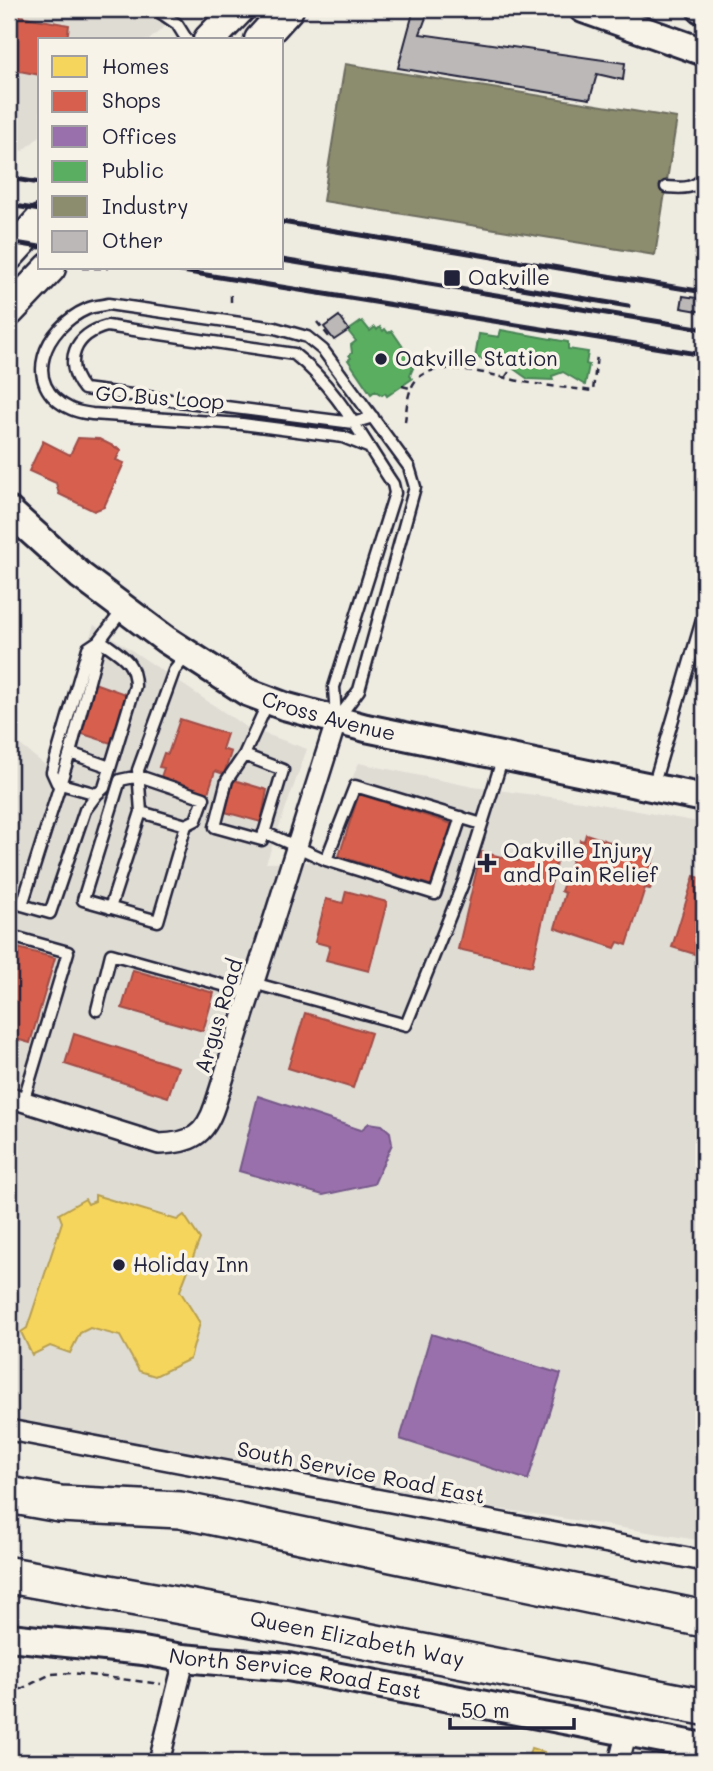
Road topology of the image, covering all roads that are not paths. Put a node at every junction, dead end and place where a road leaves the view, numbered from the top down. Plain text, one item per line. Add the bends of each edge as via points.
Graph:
1 (288, 9) edge
2 (583, 9) edge
3 (161, 13) dead end
4 (186, 38) edge
5 (262, 38) edge
6 (704, 52) edge
7 (704, 177) edge
8 (666, 187) dead end
9 (38, 223) edge
10 (9, 255) edge
11 (48, 270) edge
12 (9, 312) edge
13 (373, 417) junction
14 (353, 423) junction
15 (368, 447) junction
16 (9, 511) edge
17 (124, 608) junction
18 (704, 613) edge
19 (100, 640) junction
20 (188, 654) junction
21 (269, 700) junction
22 (337, 719) junction
23 (70, 753) junction
24 (244, 755) junction
25 (503, 757) junction
26 (110, 767) junction
27 (139, 776) junction
28 (61, 784) junction
29 (653, 787) junction
30 (97, 794) junction
31 (704, 798) edge
32 (141, 811) junction
33 (461, 817) junction
34 (186, 824) junction
35 (482, 824) junction
36 (264, 832) junction
37 (296, 847) junction
38 (326, 860) junction
39 (110, 908) junction
40 (19, 938) dead end
41 (252, 988) junction
42 (97, 1010) dead end
43 (16, 1099) edge
44 (9, 1430) edge
45 (9, 1471) edge
46 (9, 1495) edge
47 (180, 1510) junction
48 (704, 1561) edge
49 (9, 1575) edge
50 (9, 1596) edge
51 (248, 1618) junction
52 (704, 1619) edge
53 (9, 1637) edge
54 (182, 1658) junction
55 (704, 1707) edge
56 (627, 1731) junction
57 (704, 1747) edge
58 (159, 1762) edge
59 (619, 1762) edge

1 - 5 main road
2 - 6 street
3 - 4 lane via 177,24
7 - 8 lane via 685,189
9 - 10 main road
11 - 12 main road
13 - 14 lane
13 - 15 lane, GO Bus Loop via 323,350 307,337 275,328 108,304 88,308 66,322 50,342 42,363 42,382 72,410 242,424 343,437
13 - 22 lane, GO Bus Loop via 409,467 415,487 359,690
14 - 14 lane via 85,388 75,378 76,345 107,326 294,354 313,369
14 - 15 lane
15 - 22 lane via 395,493 334,687
16 - 17 street, Cross Avenue via 80,576
17 - 19 lane
17 - 20 street, Cross Avenue
18 - 29 lane
19 - 23 lane
19 - 26 lane via 135,671 135,686
19 - 28 lane via 88,648 52,772
20 - 21 street, Cross Avenue via 247,692
20 - 27 lane via 165,693
21 - 22 street, Cross Avenue
21 - 24 lane
22 - 25 street, Cross Avenue
22 - 37 street, Argus Road
23 - 26 lane
23 - 28 lane
24 - 36 lane via 284,770
24 - 36 lane via 227,780 215,827 262,840
25 - 29 street, Cross Avenue
25 - 35 lane
26 - 30 lane via 104,788
27 - 32 lane
27 - 34 lane via 204,798 196,820
27 - 39 lane via 120,780 83,900
28 - 30 lane
28 - 30 lane via 22,905 50,912 85,810
29 - 31 street, Cross Avenue
32 - 34 lane
32 - 39 lane
33 - 35 lane
33 - 38 lane via 355,786
33 - 38 lane via 435,894
34 - 39 lane via 158,921
35 - 41 lane via 406,1025
36 - 37 lane
37 - 38 lane
37 - 41 street, Argus Road
40 - 43 lane via 68,952
41 - 42 lane via 111,954
41 - 43 street, Argus Road via 211,1118 191,1139 159,1144
44 - 48 street, South Service Road East
45 - 47 highway
46 - 47 highway via 60,1504
47 - 52 highway
49 - 51 highway, Queen Elizabeth Way
50 - 51 highway via 205,1621
51 - 55 highway, Queen Elizabeth Way
53 - 54 street, North Service Road East
54 - 56 street, North Service Road East via 288,1667
54 - 58 street
56 - 57 street, North Service Road East
56 - 59 street

